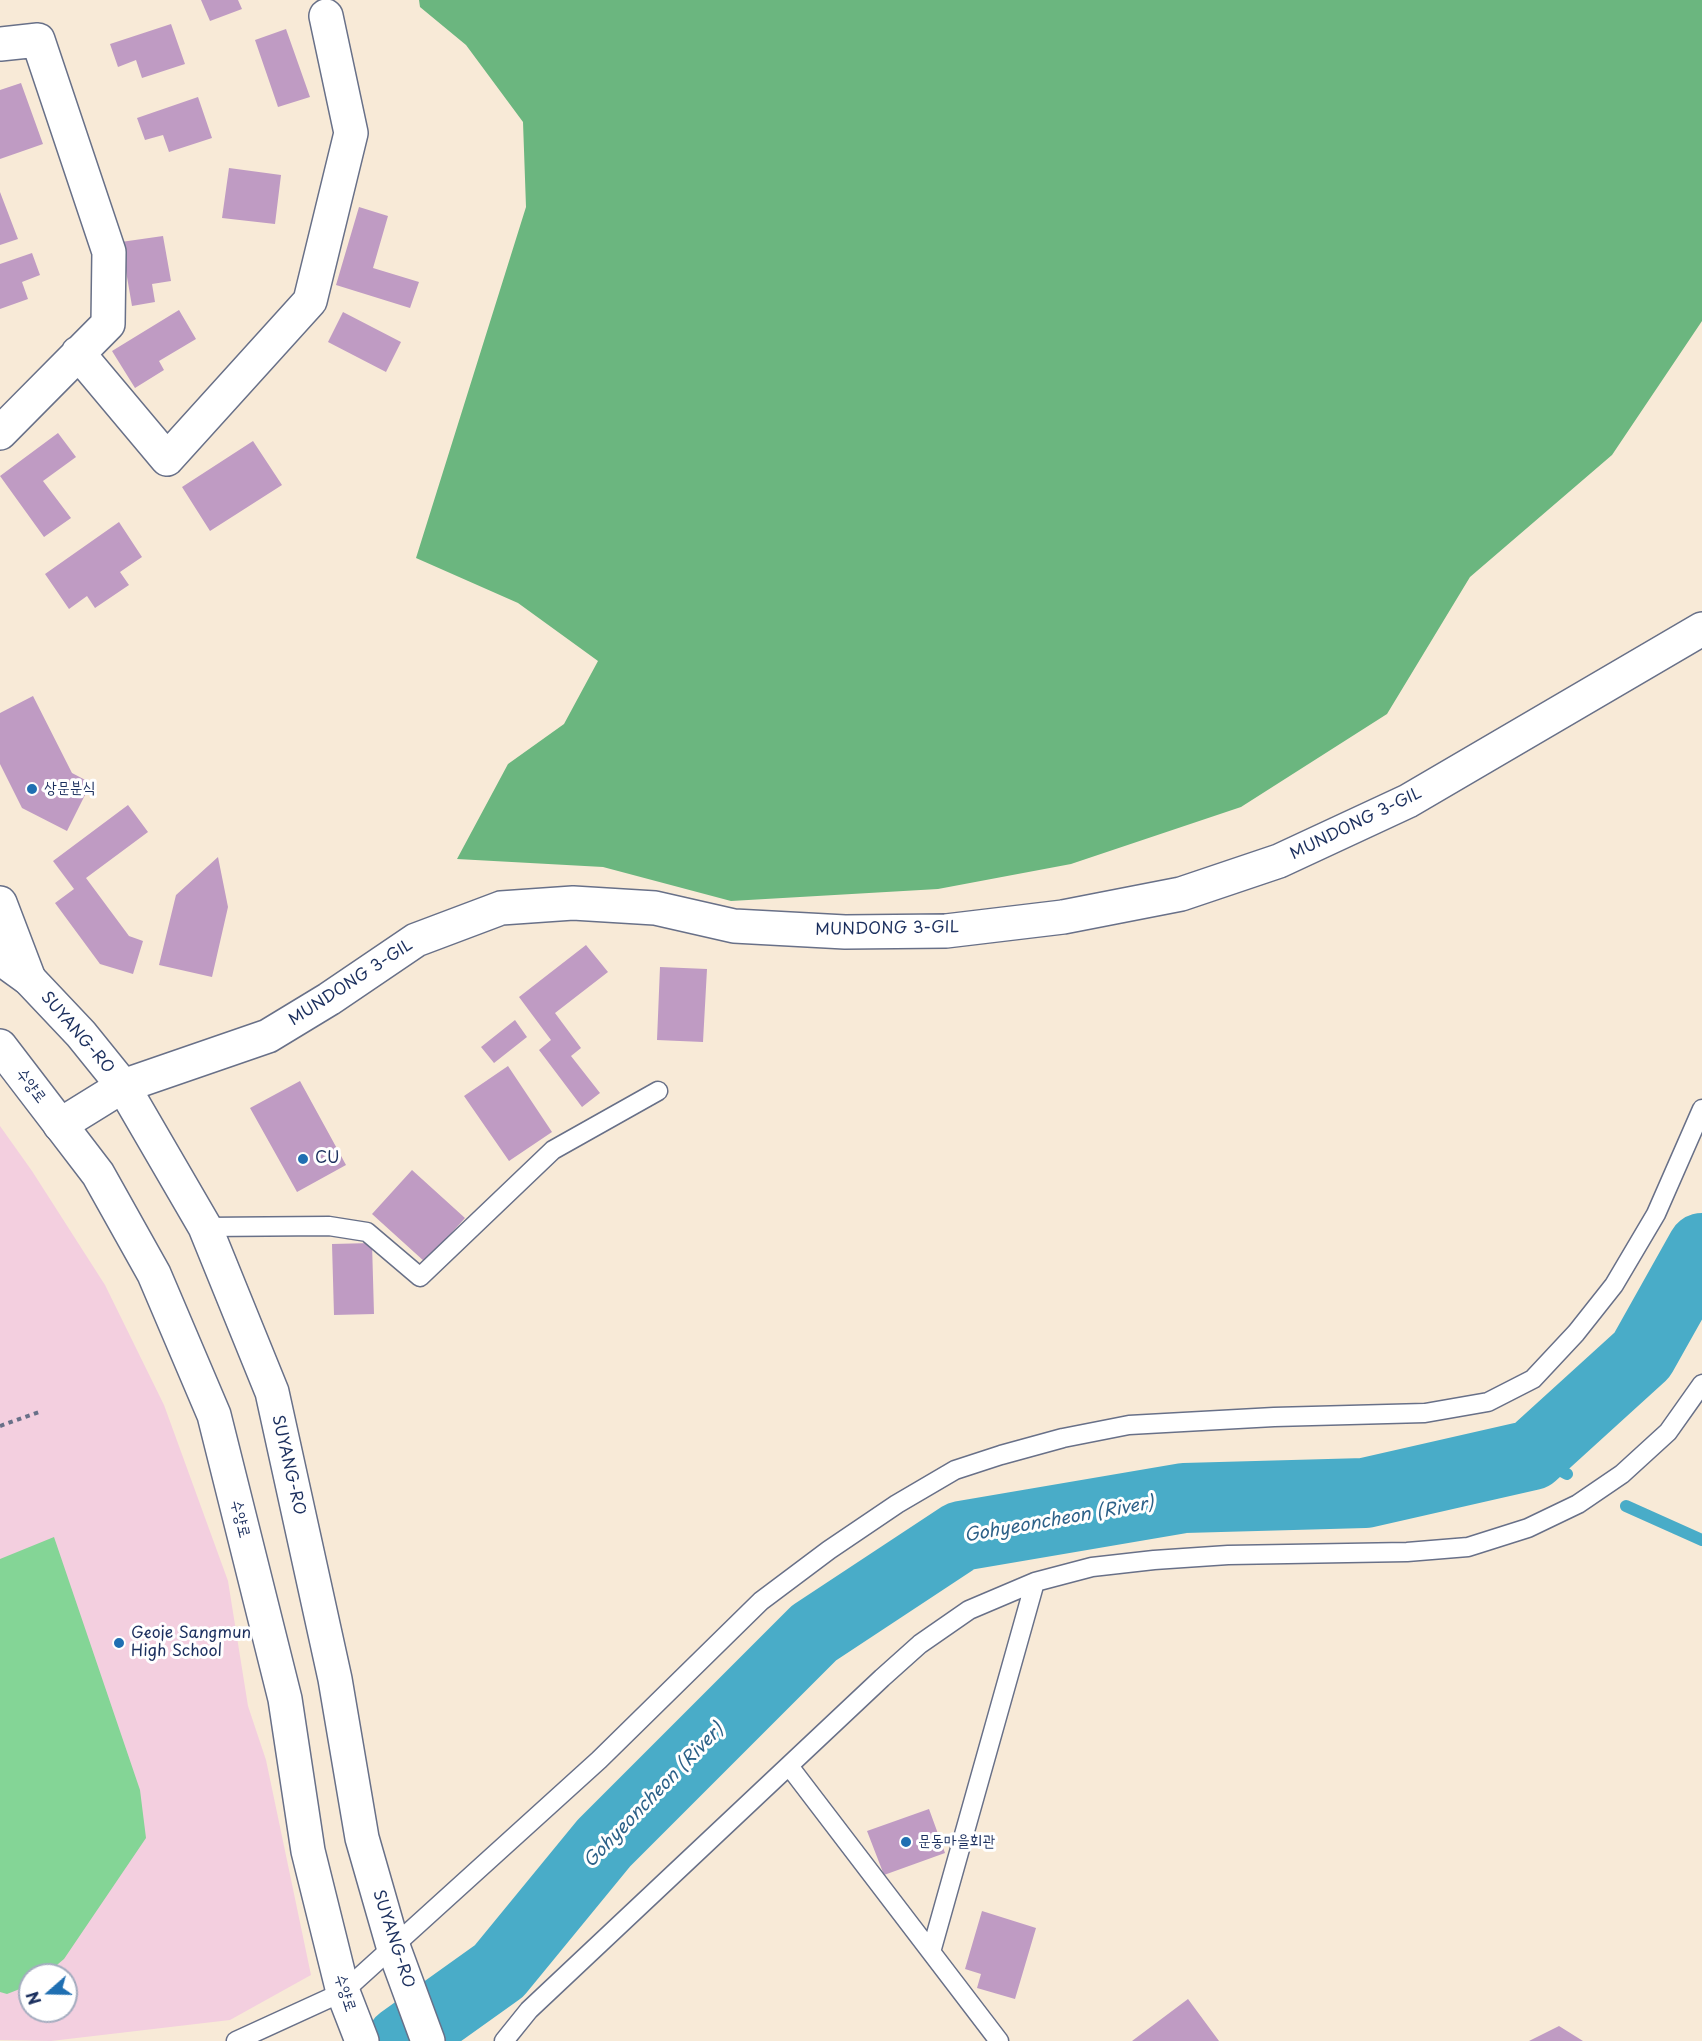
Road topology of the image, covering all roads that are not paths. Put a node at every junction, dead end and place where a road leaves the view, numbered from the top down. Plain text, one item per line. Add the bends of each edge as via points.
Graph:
1 (326, 16) dead end
2 (0, 44) edge
3 (78, 353) junction
4 (0, 433) edge
5 (1702, 629) edge
6 (0, 903) edge
7 (0, 958) edge
8 (29, 979) junction
9 (0, 1046) edge
10 (123, 1086) junction
11 (658, 1091) dead end
12 (1702, 1109) edge
13 (60, 1125) junction
14 (205, 1227) junction
15 (1702, 1384) edge
16 (1035, 1582) junction
17 (789, 1766) junction
18 (393, 1946) junction
19 (931, 1952) junction
20 (343, 1992) junction
21 (236, 2041) edge
22 (362, 2041) edge
23 (428, 2041) edge
24 (504, 2041) edge
25 (999, 2041) edge

1 - 3 street via 351,133 310,301 167,459
2 - 3 street via 38,40 109,252 108,324
3 - 4 street
5 - 10 street, MUNDONG 3-GIL via 1408,801 1279,861 1181,894 1063,917 946,931 845,932 734,926 655,908 573,903 501,908 416,940 268,1036
6 - 8 street
7 - 8 street, SUYANG-RO
8 - 10 street, SUYANG-RO
9 - 13 street, 수양로
10 - 13 street, MUNDONG 3-GIL
10 - 14 street, SUYANG-RO
11 - 14 lane via 553,1150 420,1277 367,1232 329,1226
12 - 18 lane via 1656,1214 1614,1285 1533,1378 1488,1402 1425,1413 1129,1425 1063,1438 955,1470 897,1504 761,1601 599,1760
13 - 20 street, 수양로 via 98,1174 154,1274 214,1415 285,1699 308,1851
14 - 18 street, SUYANG-RO via 272,1392 335,1678 362,1838
15 - 16 lane via 1668,1432 1622,1474 1578,1504 1528,1528 1468,1547 1154,1560 1092,1568
16 - 17 lane via 969,1610 920,1644
16 - 19 lane
17 - 19 lane
17 - 24 lane via 529,2010
18 - 20 lane
18 - 23 street, SUYANG-RO
19 - 25 lane
20 - 21 lane
20 - 22 street, 수양로

